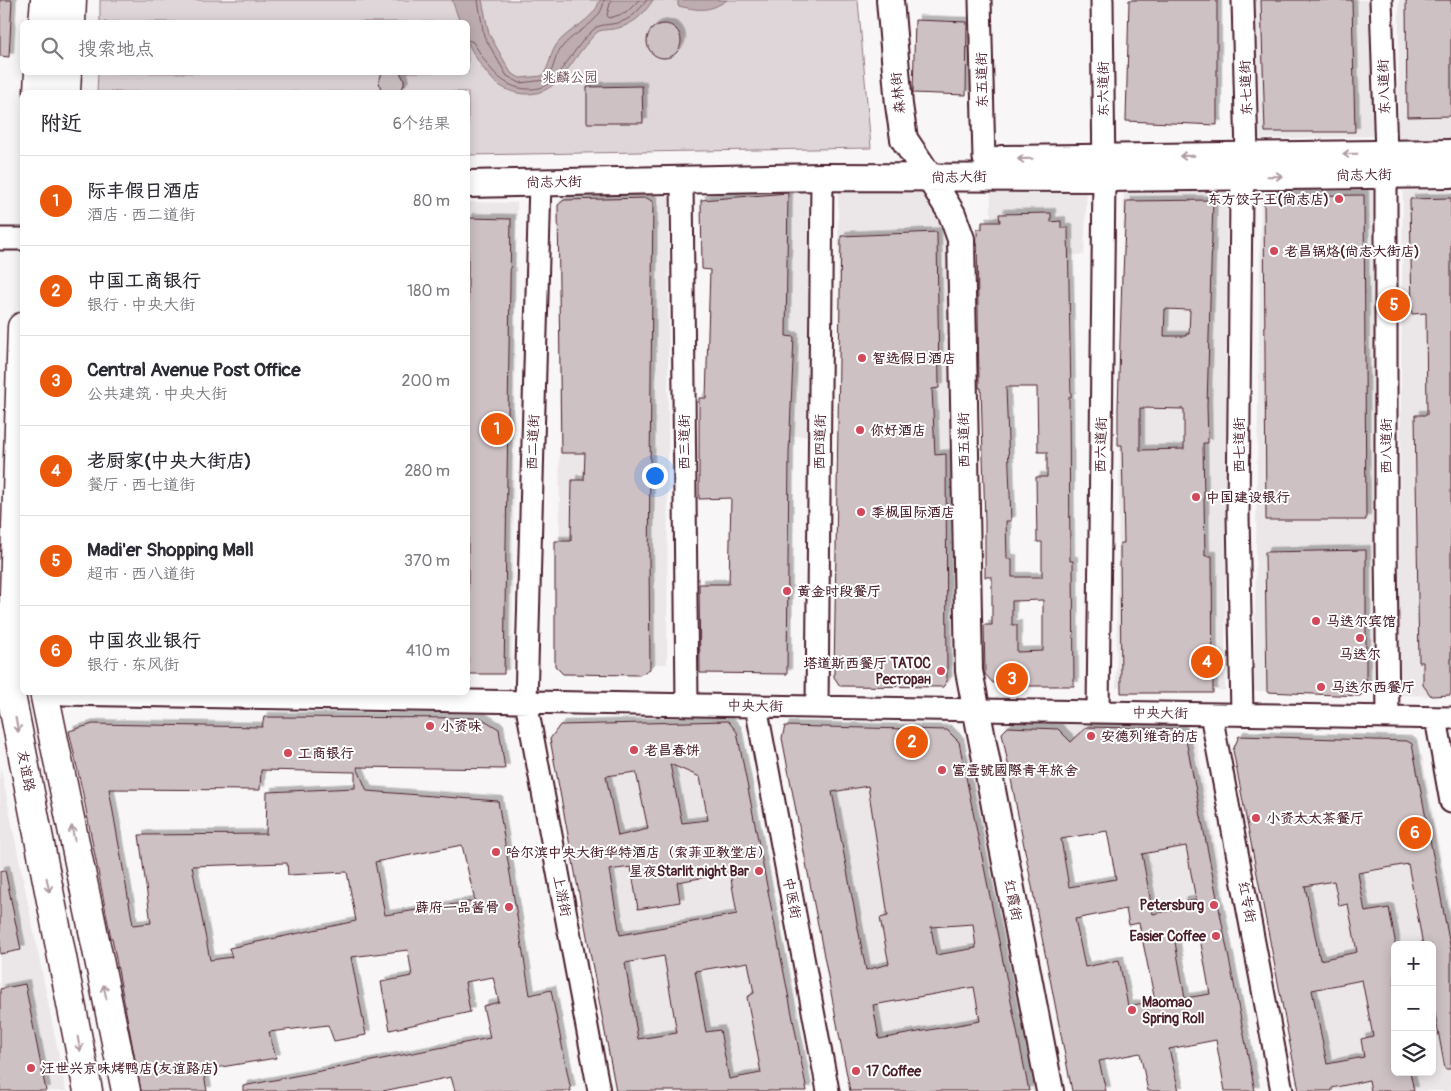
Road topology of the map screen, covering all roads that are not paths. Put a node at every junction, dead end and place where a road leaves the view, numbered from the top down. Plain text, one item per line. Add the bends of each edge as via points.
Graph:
1 (45, 0) edge
2 (72, 0) edge
3 (890, 0) edge
4 (980, 0) edge
5 (1102, 0) edge
6 (1243, 0) edge
7 (1381, 0) edge
8 (43, 20) edge
9 (71, 20) edge
10 (39, 75) edge
11 (67, 75) edge
12 (38, 90) edge
13 (66, 90) edge
14 (1451, 153) edge
15 (984, 159) junction
16 (1386, 164) junction
17 (1247, 166) junction
18 (470, 167) edge
19 (1104, 168) junction
20 (924, 169) junction
21 (1451, 174) edge
22 (822, 177) junction
23 (682, 180) junction
24 (540, 182) junction
25 (470, 184) edge
26 (0, 239) edge
27 (20, 239) edge
28 (20, 394) edge
29 (52, 695) edge
30 (242, 695) edge
31 (387, 696) edge
32 (526, 702) junction
33 (687, 705) junction
34 (756, 706) junction
35 (817, 707) junction
36 (977, 710) junction
37 (1098, 712) junction
38 (1211, 714) junction
39 (1242, 714) junction
40 (1388, 717) junction
41 (1443, 718) edge
42 (1451, 802) edge
43 (88, 1091) edge
44 (126, 1091) edge
45 (599, 1091) edge
46 (828, 1091) edge
47 (1050, 1091) edge
48 (1282, 1091) edge

1 - 8 highway
2 - 9 highway
3 - 20 main road, 森林街 via 904,139
4 - 15 street, 东五道街
5 - 19 street, 东六道街
6 - 17 street, 东七道街
7 - 16 street, 东八道街
10 - 12 highway
11 - 13 highway
14 - 16 main road, 尚志大街
19 -> 15 main road, 尚志大街
15 - 20 main road, 尚志大街
16 - 17 main road, 尚志大街
16 - 21 main road, 尚志大街
16 - 40 street, 西八道街
17 - 19 main road, 尚志大街
17 - 39 street, 西七道街 via 1241,195 1239,390
18 - 20 main road, 尚志大街
19 - 20 main road, 尚志大街 via 984,176
19 - 37 street, 西六道街
20 - 22 main road, 尚志大街
20 - 36 main road, 西五道街 via 952,214 961,239 968,671
22 - 23 main road, 尚志大街
22 - 35 street, 西四道街
23 - 24 main road, 尚志大街
23 - 33 street, 西三道街
24 - 25 main road, 尚志大街
24 - 32 street, 西二道街
26 - 27 street
28 -> 43 highway, 友谊路 via 11,695
44 -> 29 highway
30 - 31 street, 中央大街
31 - 32 street, 中央大街
32 - 33 street, 中央大街
32 - 45 street, 上游街
33 - 34 street, 中央大街
34 - 35 street, 中央大街
34 - 46 street, 中医街
35 - 36 street, 中央大街
36 - 37 street, 中央大街
36 - 47 main road, 红霞街
37 - 38 street, 中央大街
38 - 39 street, 中央大街
38 - 48 street, 红专街
39 - 40 street, 中央大街
40 - 41 street, 中央大街
41 - 42 street

